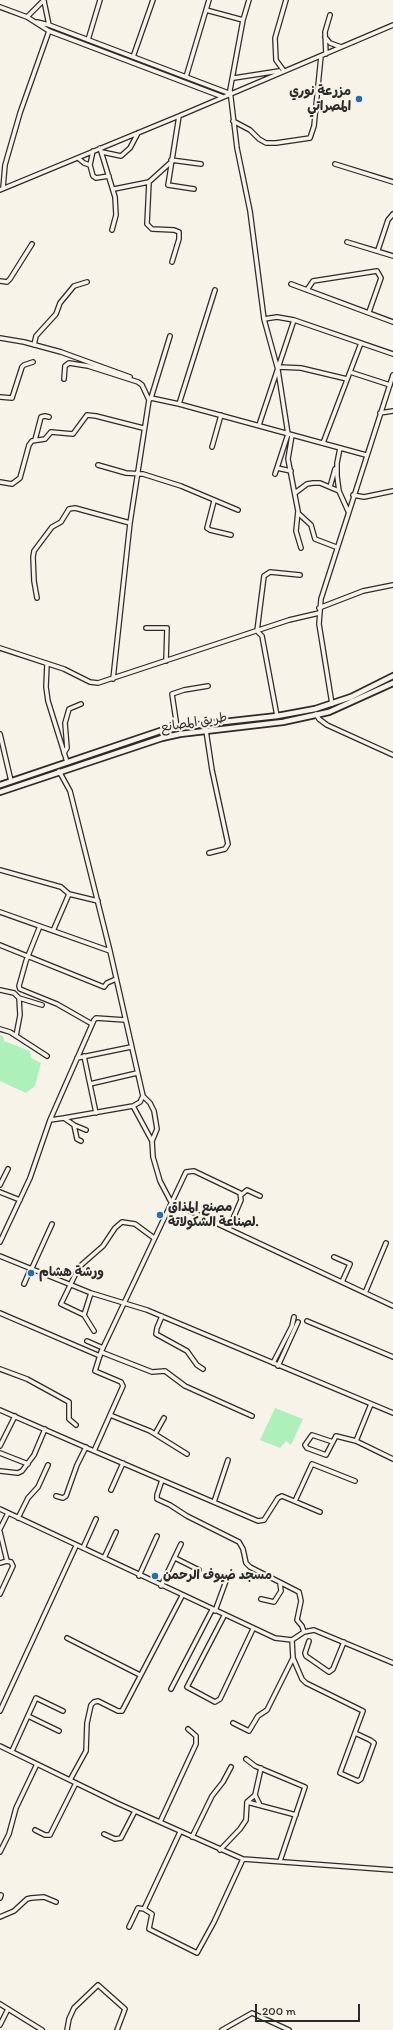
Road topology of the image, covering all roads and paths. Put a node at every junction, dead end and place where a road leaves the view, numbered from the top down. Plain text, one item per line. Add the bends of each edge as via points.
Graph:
1 (44, 0) edge
2 (100, 0) edge
3 (153, 0) edge
4 (209, 0) edge
5 (249, 0) edge
6 (286, 0) edge
7 (0, 7) edge
8 (206, 10) junction
9 (330, 15) dead end
10 (27, 17) junction
11 (243, 20) junction
12 (36, 22) junction
13 (49, 25) junction
14 (393, 25) edge
15 (49, 31) junction
16 (325, 36) junction
17 (88, 40) junction
18 (341, 47) junction
19 (326, 54) junction
20 (321, 56) junction
21 (133, 57) junction
22 (283, 71) junction
23 (186, 77) junction
24 (234, 78) junction
25 (231, 94) junction
26 (223, 98) junction
27 (179, 116) junction
28 (233, 121) junction
29 (138, 132) junction
30 (101, 150) junction
31 (93, 151) junction
32 (78, 158) junction
33 (171, 162) junction
34 (201, 164) dead end
35 (335, 164) dead end
36 (90, 165) junction
37 (109, 176) junction
38 (149, 182) junction
39 (393, 182) edge
40 (1, 189) edge
41 (114, 189) junction
42 (194, 189) dead end
43 (393, 214) edge
44 (112, 230) dead end
45 (346, 242) dead end
46 (32, 244) dead end
47 (378, 250) junction
48 (393, 256) edge
49 (172, 262) dead end
50 (0, 281) edge
51 (87, 282) dead end
52 (291, 284) dead end
53 (215, 290) dead end
54 (307, 290) junction
55 (369, 312) junction
56 (264, 319) junction
57 (294, 320) junction
58 (393, 322) edge
59 (170, 336) dead end
60 (0, 338) edge
61 (361, 343) junction
62 (34, 345) junction
63 (393, 354) edge
64 (33, 362) dead end
65 (279, 368) junction
66 (350, 372) junction
67 (393, 375) edge
68 (64, 379) dead end
69 (132, 379) junction
70 (347, 379) junction
71 (390, 385) junction
72 (0, 397) edge
73 (150, 399) junction
74 (179, 404) junction
75 (393, 411) edge
76 (380, 413) junction
77 (221, 415) junction
78 (49, 417) dead end
79 (259, 426) junction
80 (143, 428) junction
81 (290, 434) junction
82 (35, 440) junction
83 (323, 443) junction
84 (212, 447) dead end
85 (340, 448) junction
86 (366, 455) junction
87 (337, 463) junction
88 (98, 465) dead end
89 (277, 468) junction
90 (291, 471) junction
91 (137, 474) junction
92 (275, 474) dead end
93 (0, 482) edge
94 (330, 487) junction
95 (339, 491) junction
96 (393, 491) edge
97 (295, 493) junction
98 (353, 495) junction
99 (214, 501) junction
100 (238, 510) dead end
101 (348, 511) junction
102 (298, 513) junction
103 (130, 523) junction
104 (231, 535) dead end
105 (301, 548) dead end
106 (336, 548) junction
107 (300, 575) dead end
108 (393, 585) edge
109 (37, 598) dead end
110 (319, 608) junction
111 (319, 613) junction
112 (146, 628) dead end
113 (257, 631) junction
114 (0, 648) edge
115 (166, 661) junction
116 (47, 664) junction
117 (393, 676) edge
118 (113, 679) junction
119 (393, 683) edge
120 (208, 686) dead end
121 (80, 704) dead end
122 (332, 704) junction
123 (315, 709) junction
124 (317, 715) junction
125 (277, 716) junction
126 (205, 724) junction
127 (177, 727) junction
128 (205, 730) junction
129 (0, 734) edge
130 (64, 753) junction
131 (393, 755) edge
132 (67, 762) junction
133 (59, 772) junction
134 (10, 781) junction
135 (0, 784) edge
136 (0, 792) edge
137 (209, 853) dead end
138 (0, 870) edge
139 (68, 894) junction
140 (98, 901) junction
141 (0, 912) edge
142 (40, 926) junction
143 (52, 931) junction
144 (0, 945) edge
145 (110, 951) junction
146 (27, 957) junction
147 (116, 979) junction
148 (0, 990) edge
149 (19, 998) junction
150 (42, 1005) dead end
151 (125, 1020) junction
152 (92, 1024) junction
153 (0, 1029) edge
154 (16, 1036) junction
155 (131, 1047) junction
156 (47, 1056) dead end
157 (84, 1056) junction
158 (77, 1058) junction
159 (137, 1072) junction
160 (90, 1084) junction
161 (143, 1096) junction
162 (133, 1106) junction
163 (96, 1113) junction
164 (64, 1118) junction
165 (50, 1120) junction
166 (74, 1125) junction
167 (86, 1130) dead end
168 (81, 1141) dead end
169 (152, 1141) junction
170 (8, 1169) dead end
171 (0, 1185) edge
172 (0, 1192) edge
173 (241, 1195) junction
174 (260, 1196) dead end
175 (20, 1200) junction
176 (171, 1202) junction
177 (52, 1224) dead end
178 (229, 1228) junction
179 (154, 1238) junction
180 (0, 1242) edge
181 (386, 1243) dead end
182 (0, 1256) edge
183 (334, 1257) dead end
184 (32, 1268) junction
185 (342, 1282) junction
186 (24, 1284) dead end
187 (70, 1285) junction
188 (91, 1292) junction
189 (365, 1293) junction
190 (124, 1303) junction
191 (393, 1306) edge
192 (0, 1313) edge
193 (84, 1315) junction
194 (162, 1316) junction
195 (294, 1317) dead end
196 (306, 1321) dead end
197 (298, 1322) dead end
198 (94, 1331) dead end
199 (87, 1341) dead end
200 (103, 1348) junction
201 (101, 1354) junction
202 (393, 1358) edge
203 (273, 1363) junction
204 (278, 1366) junction
205 (0, 1368) edge
206 (203, 1369) dead end
207 (371, 1404) junction
208 (0, 1410) edge
209 (393, 1413) edge
210 (110, 1415) junction
211 (14, 1416) junction
212 (252, 1416) dead end
213 (164, 1418) dead end
214 (76, 1425) dead end
215 (45, 1429) junction
216 (154, 1434) junction
217 (356, 1440) junction
218 (333, 1442) junction
219 (0, 1446) edge
220 (86, 1447) junction
221 (94, 1450) junction
222 (0, 1453) edge
223 (187, 1454) dead end
224 (393, 1459) edge
225 (228, 1460) dead end
226 (123, 1463) junction
227 (28, 1464) junction
228 (48, 1465) dead end
229 (0, 1471) edge
230 (162, 1480) junction
231 (355, 1481) dead end
232 (111, 1490) dead end
233 (56, 1496) dead end
234 (295, 1501) junction
235 (214, 1502) junction
236 (0, 1509) edge
237 (320, 1512) dead end
238 (8, 1513) junction
239 (18, 1518) junction
240 (96, 1519) dead end
241 (0, 1531) edge
242 (116, 1532) dead end
243 (157, 1536) dead end
244 (181, 1544) dead end
245 (76, 1546) junction
246 (83, 1548) junction
247 (104, 1558) junction
248 (175, 1558) junction
249 (7, 1561) junction
250 (0, 1563) edge
251 (199, 1570) dead end
252 (139, 1576) junction
253 (226, 1581) dead end
254 (280, 1583) junction
255 (161, 1586) junction
256 (0, 1594) edge
257 (182, 1596) junction
258 (261, 1599) dead end
259 (213, 1611) junction
260 (224, 1616) junction
261 (253, 1628) junction
262 (304, 1632) junction
263 (67, 1638) dead end
264 (292, 1640) junction
265 (309, 1641) dead end
266 (344, 1642) junction
267 (293, 1658) junction
268 (393, 1663) edge
269 (140, 1675) junction
270 (172, 1689) dead end
271 (0, 1711) edge
272 (63, 1711) dead end
273 (28, 1716) junction
274 (233, 1723) dead end
275 (188, 1729) dead end
276 (59, 1731) dead end
277 (355, 1733) junction
278 (0, 1746) edge
279 (12, 1751) junction
280 (246, 1759) dead end
281 (37, 1764) junction
282 (231, 1767) dead end
283 (261, 1768) junction
284 (70, 1780) junction
285 (76, 1783) junction
286 (255, 1795) junction
287 (247, 1802) junction
288 (260, 1805) junction
289 (135, 1811) junction
290 (296, 1815) junction
291 (160, 1822) junction
292 (35, 1830) dead end
293 (180, 1832) junction
294 (104, 1834) dead end
295 (192, 1837) junction
296 (220, 1850) junction
297 (0, 1852) edge
298 (243, 1859) junction
299 (280, 1861) junction
300 (393, 1870) edge
301 (56, 1902) dead end
302 (144, 1909) junction
303 (0, 1917) edge
304 (129, 1927) dead end
305 (0, 2004) edge
306 (8, 2009) junction
307 (0, 2025) edge
308 (42, 2030) edge
309 (66, 2030) edge
310 (117, 2030) edge
311 (222, 2030) edge
312 (289, 2030) edge

1 - 10 street
1 - 13 street
2 - 17 street
3 - 21 street
4 - 8 street
5 - 11 street
6 - 22 street via 275,38 276,60
7 - 10 street
8 - 11 street
8 - 23 street
9 - 16 street
10 - 12 street
11 - 24 street
12 - 13 street
12 - 15 street
13 - 17 street
14 - 18 street
15 - 26 street
15 - 40 street via 20,113
16 - 18 street via 330,43
16 - 19 street
17 - 21 street
18 - 19 street
19 - 20 street
20 - 22 street
20 - 28 street via 314,126 310,138 276,144 266,142
21 - 23 street
22 - 24 street
22 - 25 street
23 - 25 street
24 - 25 street
25 - 26 street
25 - 28 street
26 - 27 street
27 - 29 street
27 - 33 street
28 - 56 street via 250,211
29 - 30 street
29 - 30 street via 121,156
30 - 31 street
30 - 37 street
31 - 32 street
31 - 36 street
32 - 36 street
32 - 40 street
33 - 34 street
33 - 38 street
33 - 42 street via 168,186
35 - 39 street
36 - 37 street via 94,178
37 - 41 street
38 - 41 street
38 - 49 street via 147,226 152,229 179,232
41 - 44 street via 116,215
43 - 47 street via 388,220
45 - 47 street
46 - 50 street via 10,280
47 - 48 street
51 - 62 street via 74,286 60,303 58,311 36,336
52 - 54 street
53 - 74 street
54 - 55 street
54 - 55 street via 313,282 377,271 381,278
55 - 58 street
56 - 57 street via 277,317
56 - 65 street
57 - 61 street
57 - 65 street
59 - 73 street
60 - 62 street
61 - 63 street
61 - 66 street
62 - 69 street via 127,374
64 - 72 street via 24,364 12,398
65 - 70 street via 301,368
65 - 79 street
65 - 81 street
66 - 70 street
66 - 71 street
67 - 71 street
68 - 69 street via 65,366 69,363
69 - 73 street via 142,385
70 - 83 street
71 - 76 street
73 - 74 street
73 - 80 street
74 - 77 street
75 - 76 street
76 - 86 street
77 - 79 street
77 - 84 street
78 - 82 street via 41,417
79 - 81 street
80 - 82 street via 90,415 83,419 73,434 51,432 44,439
80 - 91 street
81 - 83 street
81 - 89 street
81 - 90 street via 288,459
82 - 93 street via 29,445 20,478 12,484
83 - 85 street
85 - 86 street
85 - 87 street
86 - 98 street
87 - 94 street
87 - 95 street
88 - 91 street
89 - 90 street
89 - 92 street
90 - 97 street
91 - 99 street via 181,486
91 - 103 street
94 - 95 street
94 - 97 street via 320,483 307,484
95 - 101 street
96 - 98 street via 364,497
97 - 102 street
98 - 101 street
99 - 100 street
99 - 104 street via 207,528
101 - 106 street
102 - 105 street via 296,528
102 - 106 street via 311,525 315,539
103 - 109 street via 75,508 69,510 61,522 52,527 34,552
103 - 118 street
106 - 110 street
107 - 113 street via 267,573 264,576
108 - 110 street via 363,591
110 - 111 street
111 - 113 street
111 - 122 street
112 - 115 street via 167,628
113 - 115 street
113 - 125 street via 262,636
114 - 116 street
115 - 118 street
116 - 118 street via 69,671 90,682 98,683
116 - 130 street via 48,701
117 - 122 main road, طريق المصانع
119 - 124 main road, طريق المصانع via 350,704
120 - 127 street via 172,694
121 - 130 street via 69,709 65,723 68,748
122 - 123 main road, طريق المصانع
123 - 124 street
123 - 125 main road, طريق المصانع
124 - 128 main road, طريق المصانع via 283,722
124 - 131 street via 327,725
125 - 126 main road, طريق المصانع
126 - 127 main road, طريق المصانع
126 - 128 street
127 - 132 main road, طريق المصانع
128 - 133 main road, طريق المصانع via 162,738
128 - 137 street via 228,844 225,849
129 - 134 street
130 - 132 street
132 - 134 main road, طريق المصانع
133 - 136 main road, طريق المصانع
133 - 140 street via 70,791
134 - 135 main road, طريق المصانع
138 - 139 street via 62,887
139 - 140 street
139 - 143 street
140 - 145 street
141 - 142 street
142 - 143 street
142 - 146 street
143 - 145 street
144 - 146 street
145 - 147 street
146 - 147 street via 104,987
146 - 152 street via 19,986 22,992 56,1004
147 - 151 street
148 - 149 street via 14,993
149 - 150 street
149 - 154 street via 20,1015
151 - 152 street via 96,1018
151 - 155 street
152 - 158 street
153 - 154 street
154 - 156 street
155 - 157 street
155 - 159 street
157 - 158 street
157 - 160 street
158 - 165 street
159 - 160 street
159 - 161 street
160 - 163 street
161 - 162 street via 140,1102
161 - 169 street via 154,1111 156,1129
162 - 163 street
162 - 169 street
163 - 164 street
164 - 165 street
164 - 166 street
165 - 175 street
166 - 167 street
166 - 168 street via 77,1139
169 - 176 street via 153,1157 160,1181
170 - 171 street
172 - 175 street
173 - 174 street via 247,1190
173 - 176 street via 191,1171 184,1174
173 - 178 street
175 - 180 street
176 - 178 street
176 - 179 street
177 - 184 street
178 - 185 street
179 - 187 street via 135,1224 122,1222 103,1246 77,1269
179 - 190 street
181 - 189 street
182 - 184 street
183 - 185 street via 350,1264
184 - 186 street
184 - 187 street
185 - 189 street
187 - 188 street
187 - 193 street via 61,1304
188 - 190 street
188 - 193 street
189 - 191 street
190 - 194 street
190 - 200 street
192 - 201 street
193 - 198 street
194 - 203 street
194 - 206 street via 156,1334 187,1351
195 - 203 street
196 - 202 street
197 - 204 street
199 - 200 street
200 - 201 street
201 - 210 street via 95,1371 123,1384
201 - 212 street via 152,1372 165,1371 182,1385
203 - 204 street
204 - 207 street
205 - 214 street via 27,1379 69,1402 69,1419
207 - 209 street
207 - 217 street
208 - 211 street
210 - 216 street
210 - 221 street
211 - 215 street
211 - 219 street
213 - 216 street
215 - 220 street
215 - 227 street
216 - 223 street
217 - 218 street via 338,1436
217 - 224 street
218 - 218 street via 326,1455 305,1445 312,1435
220 - 221 street
220 - 233 street via 66,1496
221 - 226 street
222 - 227 street
225 - 235 street
226 - 230 street
226 - 232 street
227 - 229 street via 20,1473
228 - 239 street
230 - 235 street
230 - 254 street via 157,1499 239,1542 244,1549 248,1565
231 - 234 street via 312,1464
234 - 235 street via 280,1496 262,1522
234 - 237 street
236 - 238 street
238 - 239 street
238 - 241 street
239 - 245 street
240 - 246 street
241 - 249 street
242 - 247 street
243 - 252 street
244 - 248 street
245 - 246 street
245 - 271 street
246 - 247 street
247 - 252 street
248 - 251 street
248 - 255 street
249 - 250 street
249 - 256 street via 13,1566
252 - 255 street
253 - 259 street
254 - 258 street via 281,1591 274,1602
254 - 262 street via 301,1594 297,1620
255 - 257 street
257 - 259 street
257 - 269 street
259 - 260 street
259 - 270 street
260 - 261 street
260 - 261 street via 188,1686 189,1689 215,1702 220,1699
261 - 264 street via 281,1640
262 - 264 street
262 - 266 street via 314,1630
263 - 269 street
264 - 267 street
265 - 266 street via 306,1656 329,1672 333,1669
266 - 268 street
267 - 274 street via 268,1707 258,1716 250,1730 247,1731
267 - 277 street via 299,1674 306,1683 363,1711
269 - 284 street via 121,1712 98,1701 91,1705 87,1723 86,1751
272 - 273 street via 37,1698
273 - 276 street
273 - 279 street
275 - 291 street via 196,1736 196,1744
277 - 277 street via 340,1773 358,1781 374,1744
278 - 279 street
279 - 281 street
280 - 283 street
281 - 284 street
281 - 297 street via 16,1808 9,1834
282 - 295 street via 212,1796
283 - 286 street
283 - 290 street via 305,1787
284 - 285 street
285 - 289 street
285 - 292 street via 50,1835
286 - 287 street
286 - 288 street
287 - 288 street
287 - 296 street via 247,1815 240,1829
288 - 290 street
289 - 291 street
289 - 294 street via 121,1838 115,1839
290 - 299 street
291 - 293 street
293 - 295 street
293 - 302 street
295 - 296 street
296 - 298 street
298 - 299 street
298 - 302 street via 197,1953 149,1929 152,1914
299 - 300 street
301 - 303 street via 44,1897 27,1899 14,1911
302 - 304 street via 138,1908
305 - 306 street
306 - 307 street
306 - 308 street
309 - 310 street via 74,2008 98,1985 125,2010
311 - 312 street via 252,2013

